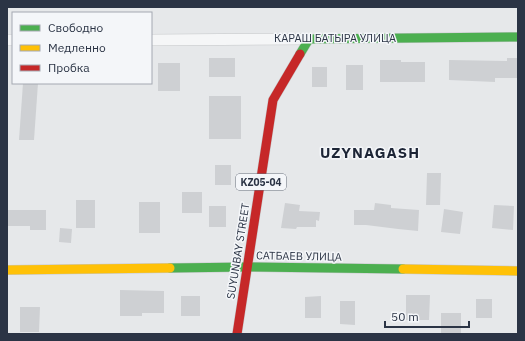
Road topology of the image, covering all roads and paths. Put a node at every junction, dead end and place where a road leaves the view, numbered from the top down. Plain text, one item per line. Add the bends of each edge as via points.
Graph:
1 (518, 36) edge
2 (309, 39) junction
3 (152, 40) edge
4 (248, 267) junction
5 (7, 270) edge
6 (518, 271) edge
7 (237, 334) edge

1 - 2 main road, КАРАШ БАТЫРА УЛИЦА
2 - 3 street, КАРАШ БАТЫРА УЛИЦА
2 - 4 main road, SUYUNBAY STREET / KZ05-04 via 273,100
4 - 5 main road, САТБАЕВ УЛИЦА
4 - 6 main road, САТБАЕВ УЛИЦА
4 - 7 main road, SUYUNBAY STREET / KZ05-04

